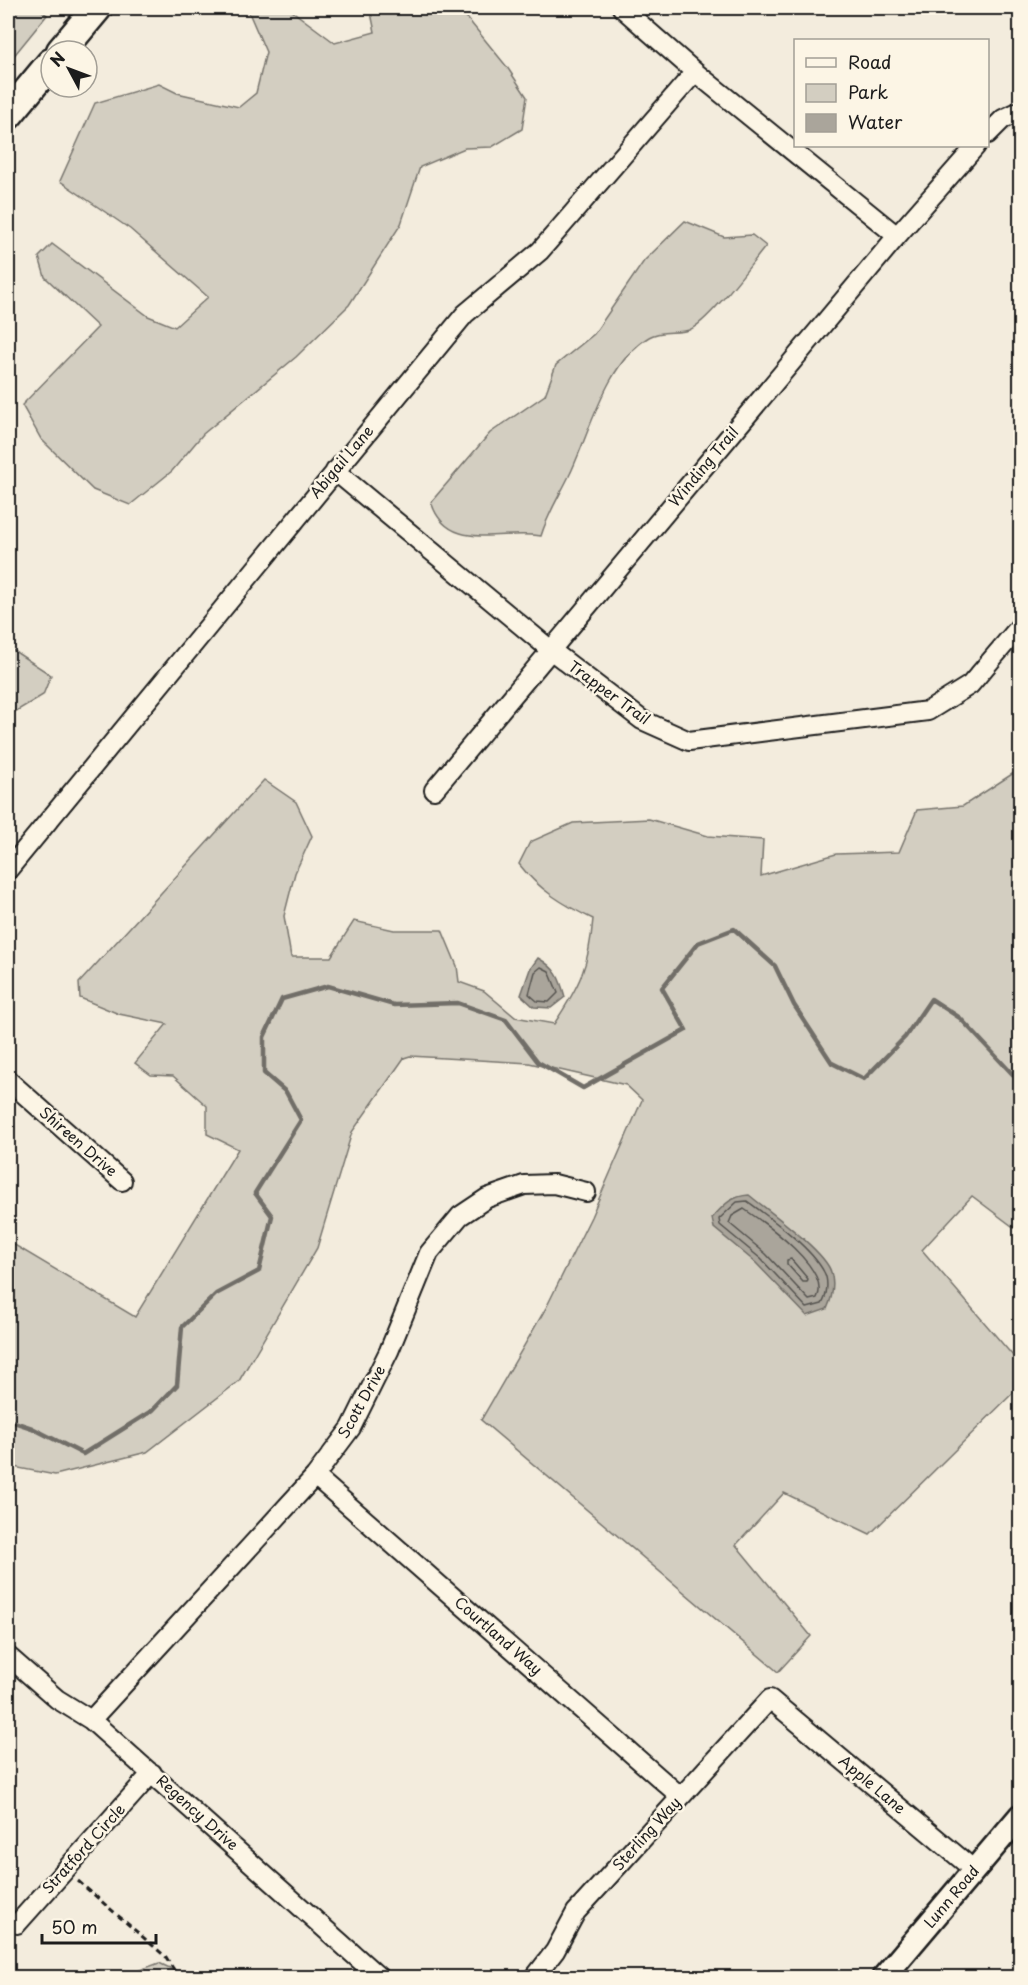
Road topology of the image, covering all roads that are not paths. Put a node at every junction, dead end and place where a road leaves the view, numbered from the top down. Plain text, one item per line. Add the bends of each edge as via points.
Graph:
1 (97, 8) edge
2 (622, 8) edge
3 (71, 39) edge
4 (695, 72) junction
5 (39, 78) edge
6 (1020, 111) edge
7 (8, 115) edge
8 (989, 132) edge
9 (975, 147) edge
10 (897, 236) junction
11 (335, 471) junction
12 (1020, 626) edge
13 (552, 651) junction
14 (434, 790) dead end
15 (8, 870) edge
16 (8, 1080) edge
17 (122, 1181) dead end
18 (586, 1192) dead end
19 (315, 1476) junction
20 (8, 1656) edge
21 (770, 1699) joint
22 (91, 1720) junction
23 (152, 1773) junction
24 (681, 1796) junction
25 (1020, 1816) edge
26 (974, 1870) junction
27 (16, 1924) dead end
28 (380, 1977) edge
29 (534, 1977) edge
30 (883, 1977) edge

1 - 3 main road
2 - 4 street
4 - 10 street
4 - 11 street, Abigail Lane via 540,251 465,314
5 - 7 main road
6 - 8 street
9 - 10 street, Winding Trail
10 - 13 street, Winding Trail
11 - 13 street, Trapper Trail
11 - 15 street, Abigail Lane
12 - 13 street, Trapper Trail via 970,685 928,711 688,741 642,720
13 - 14 street, Winding Trail
16 - 17 street, Shireen Drive
18 - 19 street, Scott Drive via 554,1184 524,1185 487,1198 460,1216 429,1253 389,1351 351,1428
19 - 22 street, Scott Drive
19 - 24 street, Courtland Way
20 - 22 street, Regency Drive via 57,1699
21 - 24 street, Sterling Way
21 - 26 street, Apple Lane
22 - 23 street, Regency Drive
23 - 27 street, Stratford Circle
23 - 28 street, Regency Drive
24 - 29 street, Sterling Way via 576,1912 555,1952
25 - 26 street, Lunn Road
26 - 30 street, Lunn Road

